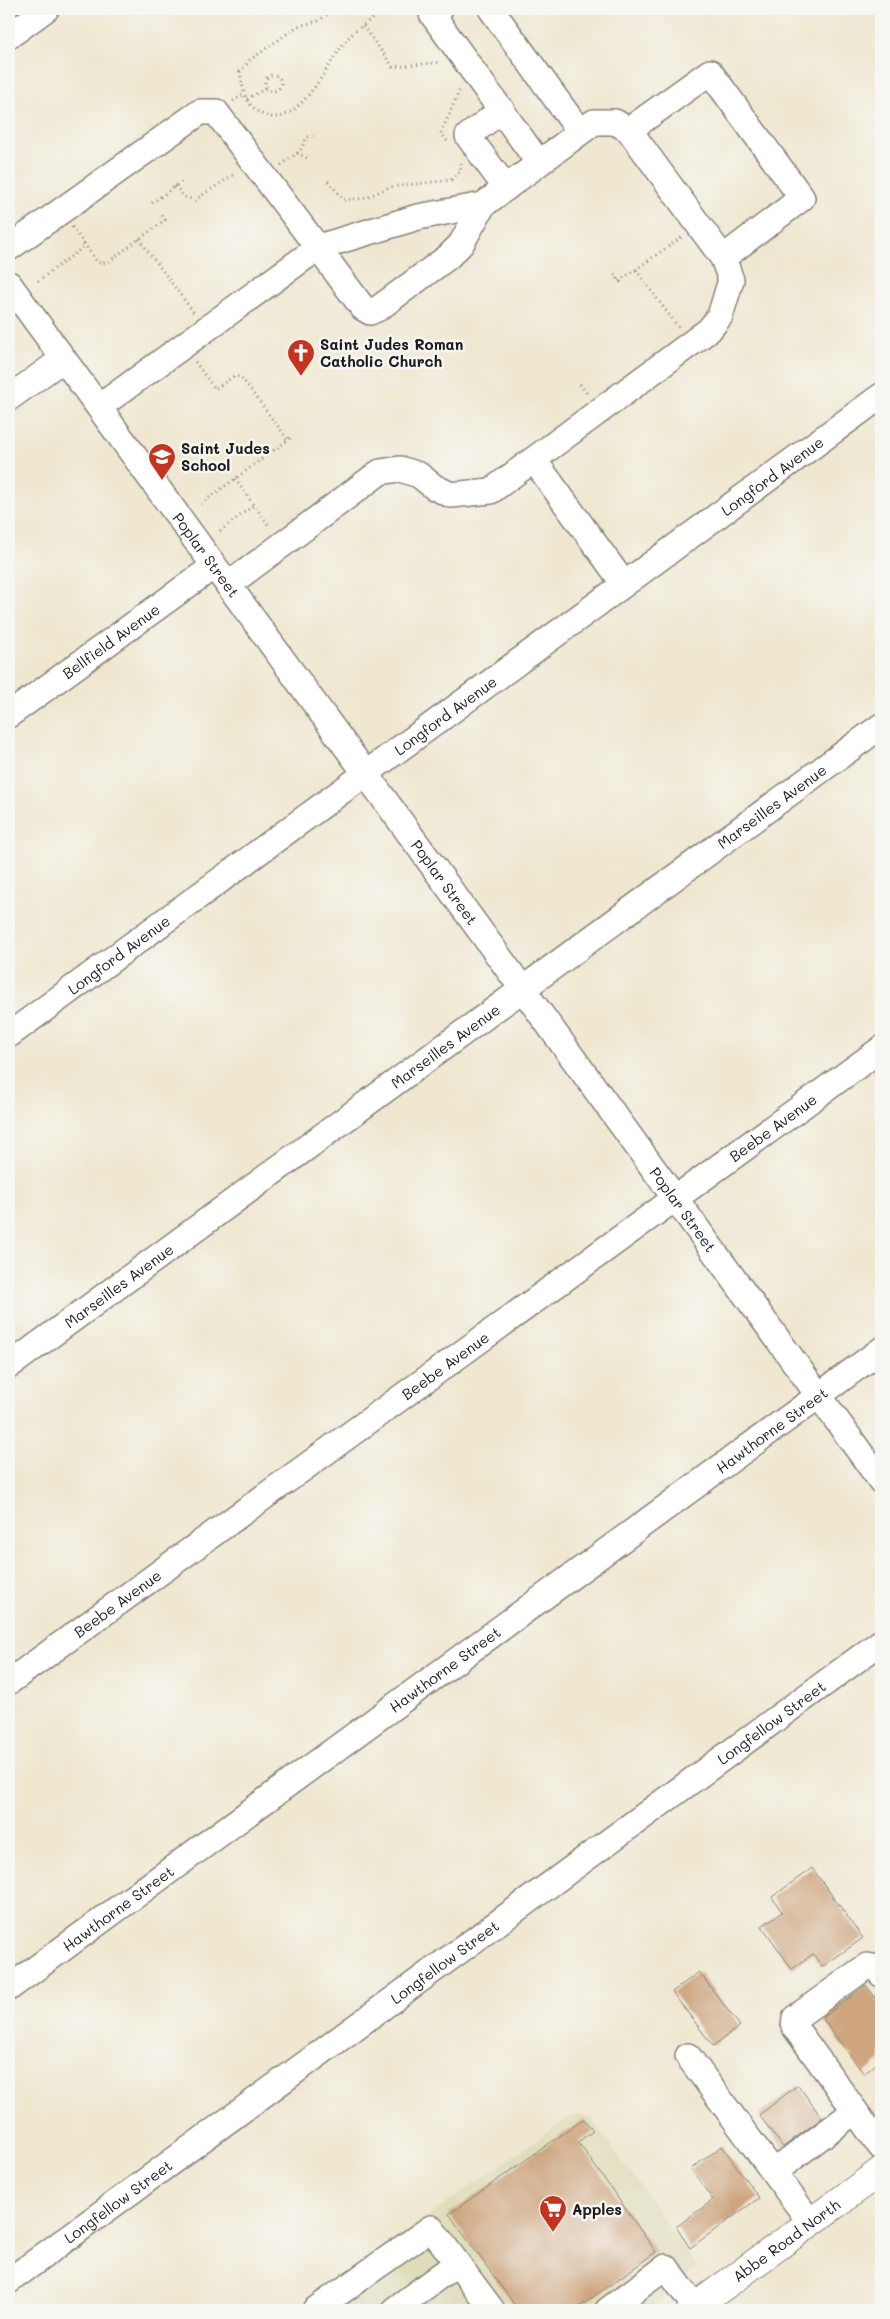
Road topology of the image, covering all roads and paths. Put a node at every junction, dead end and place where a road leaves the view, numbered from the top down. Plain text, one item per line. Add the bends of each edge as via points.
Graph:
1 (46, 9) edge
2 (335, 9) edge
3 (387, 9) edge
4 (440, 9) edge
5 (492, 9) edge
6 (363, 26) junction
7 (9, 36) edge
8 (448, 62) dead end
9 (463, 82) dead end
10 (266, 88) junction
11 (247, 99) junction
12 (502, 110) junction
13 (629, 130) junction
14 (580, 132) junction
15 (313, 136) dead end
16 (450, 146) dead end
17 (297, 153) junction
18 (308, 159) dead end
19 (460, 160) dead end
20 (540, 163) junction
21 (280, 165) dead end
22 (237, 172) dead end
23 (184, 180) dead end
24 (328, 181) dead end
25 (175, 186) junction
26 (506, 188) junction
27 (152, 203) dead end
28 (483, 205) junction
29 (160, 213) dead end
30 (67, 220) dead end
31 (689, 232) dead end
32 (139, 239) junction
33 (85, 246) junction
34 (319, 247) junction
35 (9, 248) edge
36 (723, 258) junction
37 (636, 270) junction
38 (614, 274) dead end
39 (38, 281) dead end
40 (9, 284) edge
41 (194, 314) dead end
42 (683, 334) dead end
43 (63, 359) junction
44 (193, 359) dead end
45 (881, 396) edge
46 (9, 398) edge
47 (99, 408) junction
48 (293, 436) dead end
49 (288, 440) junction
50 (534, 460) junction
51 (234, 479) junction
52 (200, 504) dead end
53 (254, 505) junction
54 (272, 529) dead end
55 (220, 530) dead end
56 (221, 575) junction
57 (624, 584) junction
58 (9, 715) edge
59 (881, 726) edge
60 (365, 774) junction
61 (522, 989) junction
62 (9, 1035) edge
63 (881, 1049) edge
64 (676, 1200) junction
65 (881, 1350) edge
66 (9, 1366) edge
67 (819, 1396) junction
68 (881, 1481) edge
69 (881, 1642) edge
70 (9, 1682) edge
71 (881, 1974) edge
72 (9, 1988) edge
73 (688, 2056) dead end
74 (855, 2111) junction
75 (881, 2147) edge
76 (881, 2171) edge
77 (774, 2172) junction
78 (811, 2222) junction
79 (457, 2263) junction
80 (9, 2281) edge
81 (484, 2308) edge
82 (693, 2309) edge
83 (315, 2310) edge
84 (394, 2310) edge
85 (608, 2310) edge

1 - 7 street
2 - 11 path via 318,21 298,26 250,60 240,72 243,95
3 - 6 path
4 - 12 street via 432,14
5 - 14 street
6 - 8 path via 393,67
6 - 11 path via 340,48 306,98 283,116 267,117 256,111
9 - 16 path via 441,133
10 - 10 path via 265,80 269,76 280,79 280,87 276,91
10 - 11 path
12 - 20 street
12 - 26 street via 468,136
13 - 14 street via 615,122 594,122
13 - 36 street, Bellfield Avenue
13 - 36 street via 710,72 802,198
14 - 20 street
15 - 17 path via 307,137
17 - 18 path
17 - 21 path
19 - 24 path via 460,172 451,180 389,187 366,198 344,200
20 - 26 street
22 - 25 path via 195,200 184,197
23 - 25 path
25 - 27 path
26 - 28 street
28 - 34 street via 418,217
28 - 34 street via 461,244 370,312 363,308
29 - 32 path via 165,220
30 - 33 path
31 - 37 path
32 - 33 path via 102,264
32 - 41 path
33 - 39 path
34 - 35 street via 216,112 200,112
34 - 47 street
36 - 50 street, Bellfield Avenue via 731,280 720,316 709,330
37 - 38 path via 620,283
37 - 42 path
40 - 43 street, Poplar Street
43 - 46 street
43 - 47 street, Poplar Street
44 - 49 path via 215,389 234,376 241,377
45 - 57 street, Longford Avenue
47 - 56 street, Poplar Street
48 - 49 path
49 - 51 path
50 - 56 street, Bellfield Avenue via 491,491 469,495 451,495 420,475 400,469 380,472
50 - 57 street
51 - 52 path
51 - 53 path
53 - 54 path
53 - 55 path
56 - 58 street, Bellfield Avenue
56 - 60 street, Poplar Street
57 - 60 street, Longford Avenue
59 - 61 street, Marseilles Avenue
60 - 61 street, Poplar Street
60 - 62 street, Longford Avenue
61 - 64 street, Poplar Street
61 - 66 street, Marseilles Avenue
63 - 64 street, Beebe Avenue
64 - 67 street, Poplar Street
64 - 70 street, Beebe Avenue
65 - 67 street, Hawthorne Street
67 - 68 street, Poplar Street
67 - 72 street, Hawthorne Street
69 - 80 street, Longfellow Street
71 - 74 street via 877,1968 867,1966 795,2018 794,2026
73 - 77 street
74 - 75 street
74 - 77 street
76 - 78 main road, Abbe Road North
77 - 78 street
78 - 82 main road, Abbe Road North
79 - 81 street
79 - 83 street via 431,2228
79 - 84 street
82 - 85 street via 666,2266

